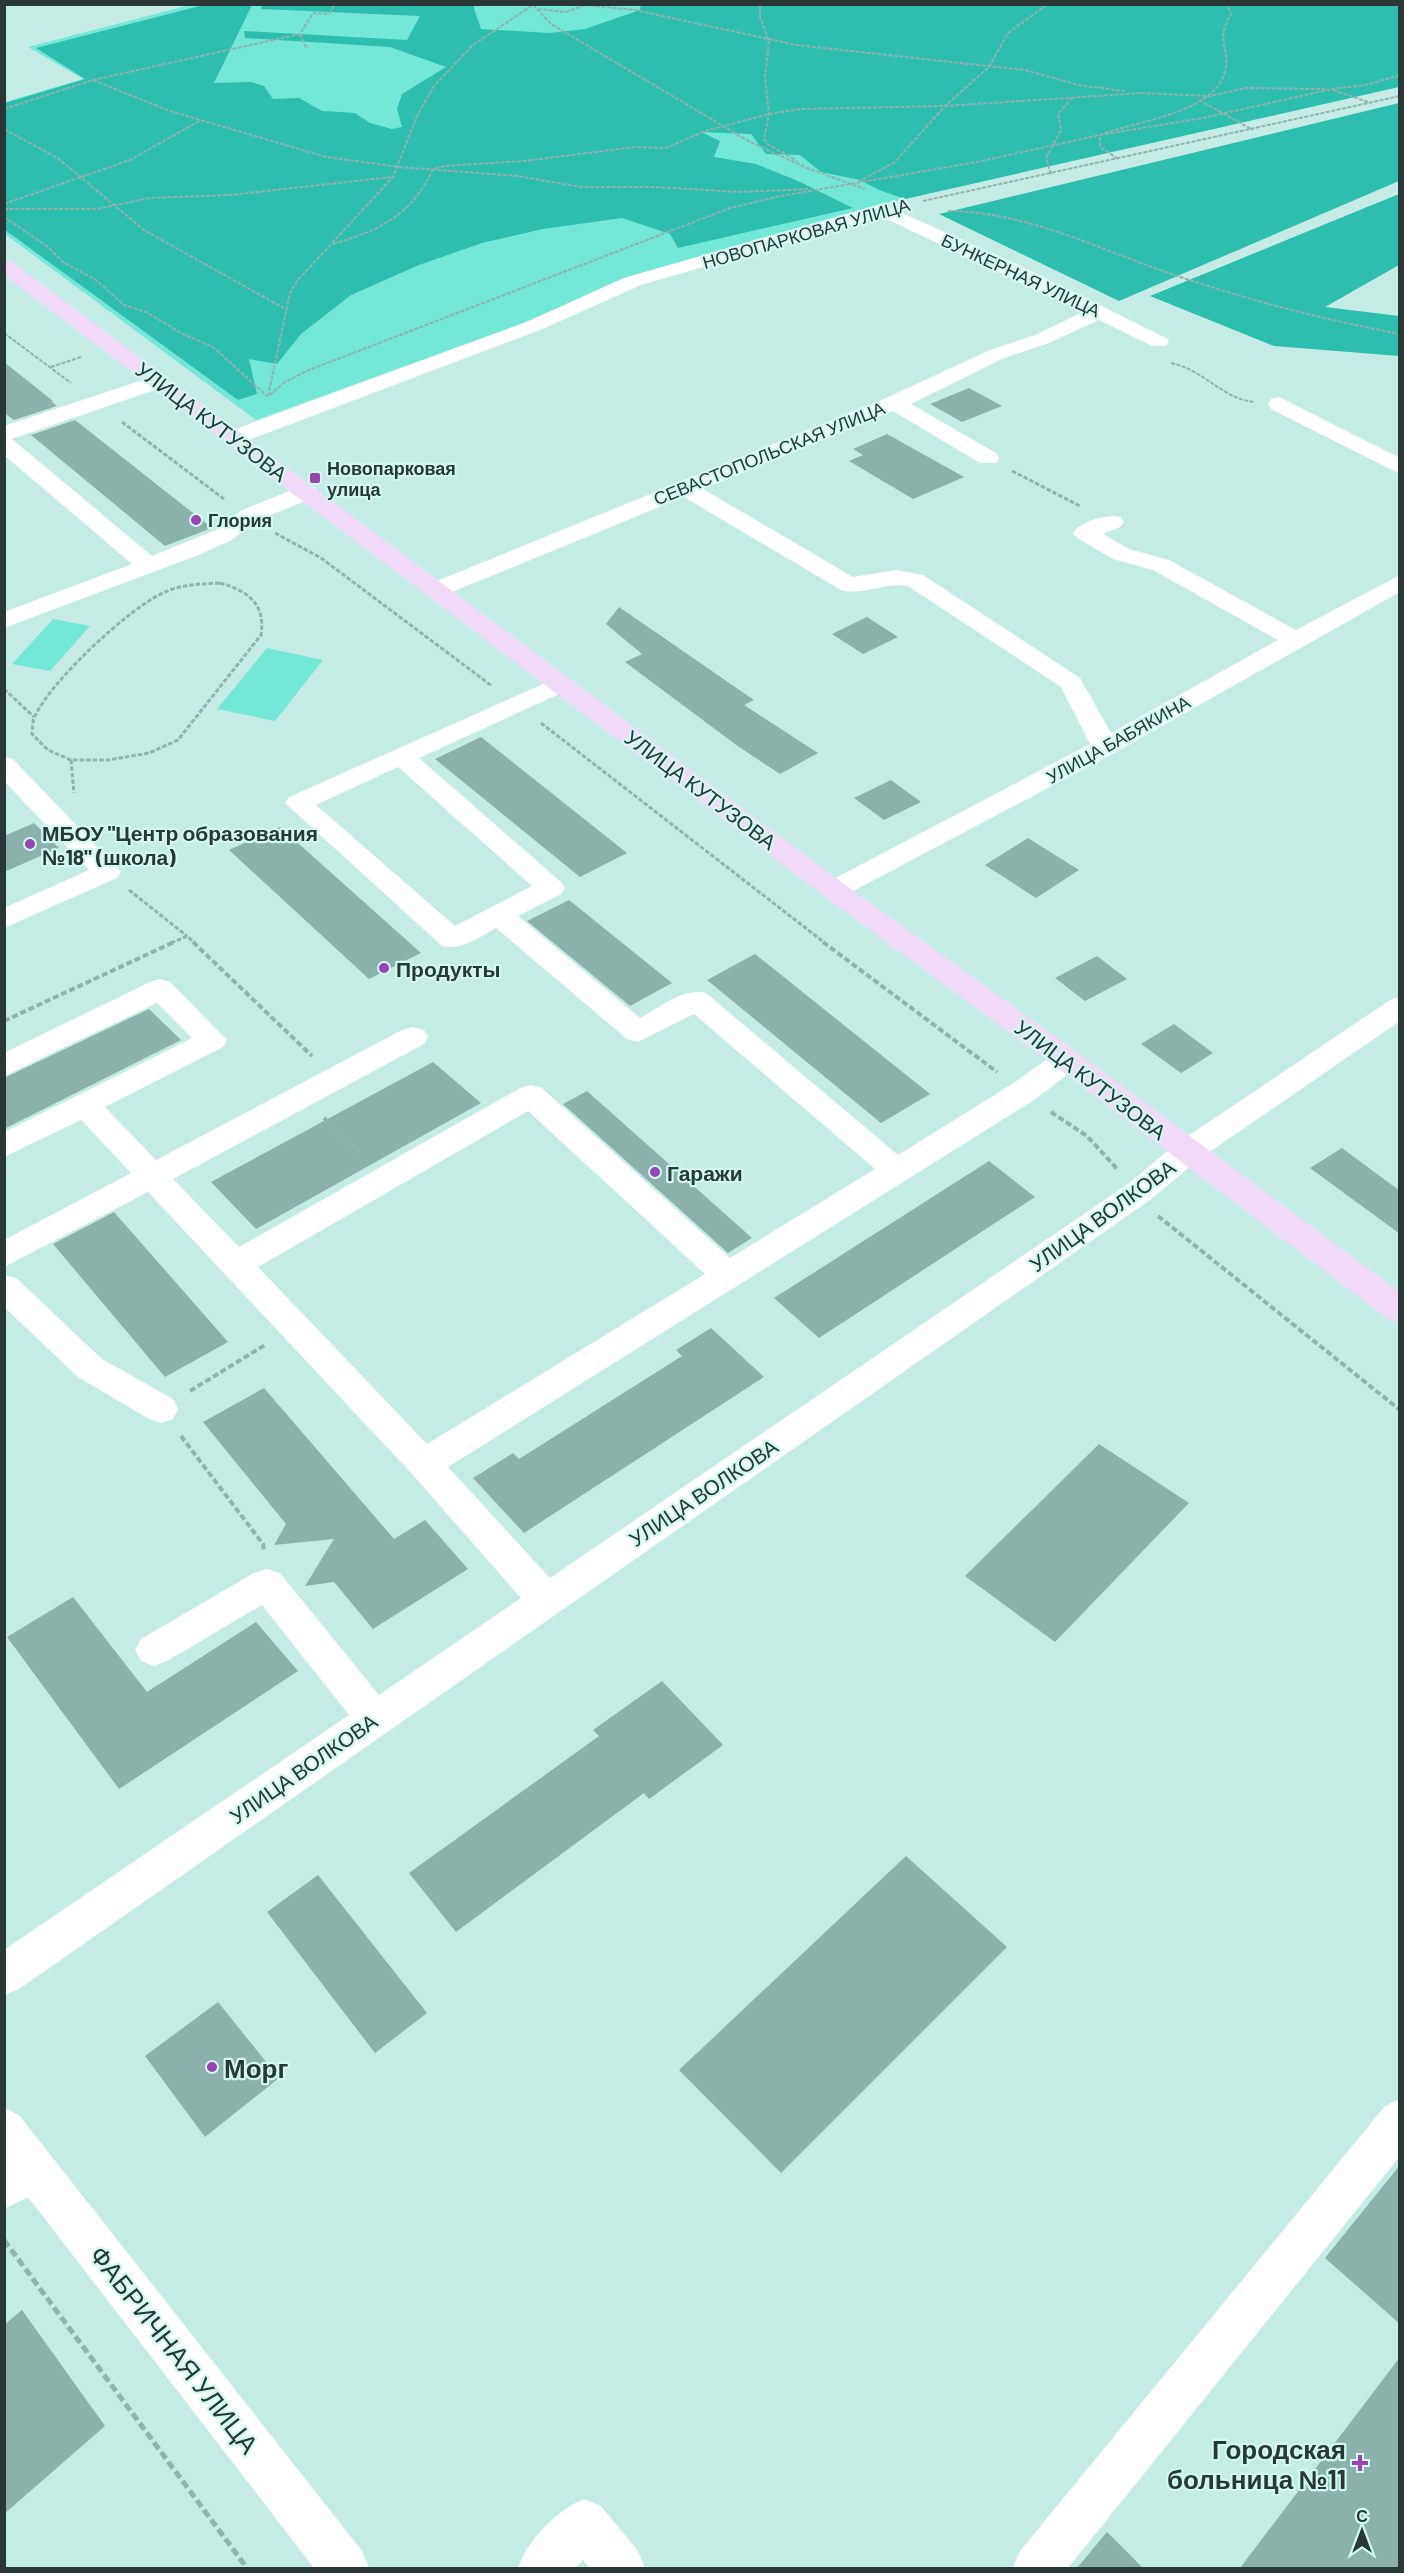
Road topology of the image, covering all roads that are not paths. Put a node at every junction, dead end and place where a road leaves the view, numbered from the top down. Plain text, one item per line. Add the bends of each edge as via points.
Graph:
1 (884, 211) joint
2 (8, 272) edge
3 (1101, 312) junction
4 (1159, 342) dead end
5 (158, 381) junction
6 (894, 403) junction
7 (1279, 404) road end
8 (4, 434) edge
9 (233, 438) junction
10 (4, 443) edge
11 (988, 458) dead end
12 (1400, 467) edge
13 (682, 487) junction
14 (308, 492) junction
15 (1112, 522) dead end
16 (129, 549) junction
17 (149, 566) junction
18 (1400, 582) edge
19 (436, 590) junction
20 (4, 598) edge
21 (4, 621) edge
22 (1295, 639) junction
23 (561, 684) junction
24 (1106, 747) junction
25 (402, 757) junction
26 (4, 765) edge
27 (834, 890) junction
28 (499, 915) junction
29 (4, 920) edge
30 (1400, 1007) edge
31 (413, 1037) dead end
32 (1067, 1060) junction
33 (4, 1066) edge
34 (85, 1105) junction
35 (4, 1146) edge
36 (1187, 1152) junction
37 (896, 1170) junction
38 (151, 1176) junction
39 (4, 1255) edge
40 (235, 1265) junction
41 (727, 1275) junction
42 (4, 1287) edge
43 (1400, 1310) edge
44 (161, 1409) road end
45 (424, 1464) junction
46 (546, 1600) junction
47 (154, 1650) dead end
48 (375, 1718) junction
49 (4, 1975) edge
50 (1400, 2121) edge
51 (4, 2130) edge
52 (18, 2176) edge
53 (345, 2568) edge
54 (542, 2568) edge
55 (621, 2568) edge
56 (1036, 2568) edge

1 - 3 street, БУНКЕРНАЯ УЛИЦА
1 - 9 street, НОВОПАРКОВАЯ УЛИЦА via 634,281 533,326
2 - 5 main road, УЛИЦА КУТУЗОВА
3 - 4 street, БУНКЕРНАЯ УЛИЦА
3 - 6 street, СЕВАСТОПОЛЬСКАЯ УЛИЦА via 997,354
5 - 8 street
5 - 9 main road, УЛИЦА КУТУЗОВА
6 - 11 street
6 - 13 street, СЕВАСТОПОЛЬСКАЯ УЛИЦА
7 - 12 street
9 - 14 main road, УЛИЦА КУТУЗОВА
10 - 16 street
13 - 19 street, СЕВАСТОПОЛЬСКАЯ УЛИЦА
13 - 24 street via 849,585 896,577 915,580 1071,683
14 - 17 street via 248,516 224,535
14 - 19 main road, УЛИЦА КУТУЗОВА
15 - 22 street via 1085,533 1121,554 1161,565
16 - 17 street
16 - 20 street
17 - 21 street
18 - 22 street, УЛИЦА БАБЯКИНА
19 - 23 main road, УЛИЦА КУТУЗОВА
22 - 24 street, УЛИЦА БАБЯКИНА
23 - 25 street
23 - 27 main road, УЛИЦА КУТУЗОВА
24 - 27 street, УЛИЦА БАБЯКИНА
25 - 28 street via 551,888
25 - 28 street via 298,803 452,939
26 - 29 street via 107,872
27 - 32 main road, УЛИЦА КУТУЗОВА
28 - 37 street via 639,1032 696,1000
30 - 36 street, УЛИЦА ВОЛКОВА
31 - 38 street
32 - 36 main road, УЛИЦА КУТУЗОВА
32 - 37 street via 1023,1092
33 - 34 street via 160,989 212,1040
34 - 35 street
34 - 38 street
36 - 43 main road, УЛИЦА КУТУЗОВА
36 - 46 street, УЛИЦА ВОЛКОВА via 1139,1192
37 - 41 street
38 - 39 street
38 - 40 street
40 - 41 street via 531,1096
40 - 45 street
41 - 45 street
42 - 44 street via 90,1368
45 - 46 street
46 - 48 street, УЛИЦА ВОЛКОВА
47 - 48 street via 267,1584
48 - 49 street, УЛИЦА ВОЛКОВА
50 - 56 street
51 - 52 street, ФАБРИЧНАЯ УЛИЦА
52 - 53 street, ФАБРИЧНАЯ УЛИЦА
54 - 55 street via 584,2523

